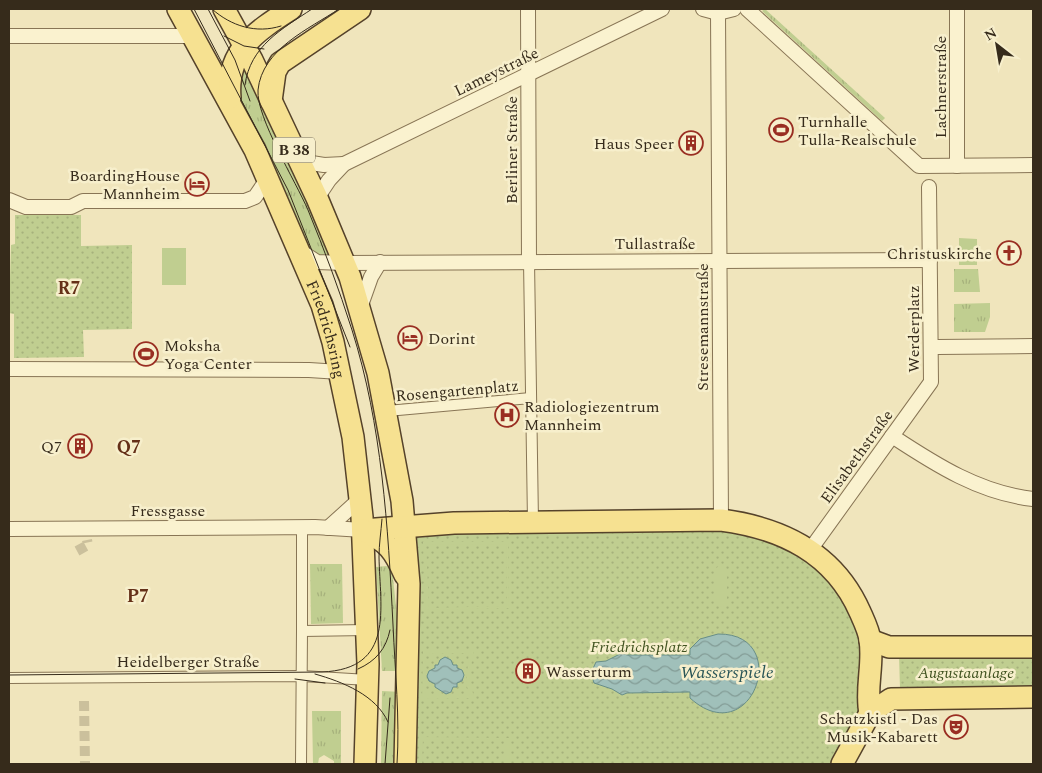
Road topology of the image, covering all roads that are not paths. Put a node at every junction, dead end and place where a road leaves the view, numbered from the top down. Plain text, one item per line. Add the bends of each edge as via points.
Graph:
1 (178, 9) edge
2 (276, 9) edge
3 (291, 9) edge
4 (360, 9) edge
5 (528, 9) edge
6 (662, 9) edge
7 (703, 9) edge
8 (734, 9) edge
9 (747, 9) edge
10 (957, 9) edge
11 (226, 12) edge
12 (718, 13) junction
13 (9, 36) edge
14 (195, 36) junction
15 (244, 45) junction
16 (528, 74) junction
17 (230, 101) junction
18 (271, 101) junction
19 (299, 161) junction
20 (344, 164) junction
21 (1033, 165) edge
22 (957, 166) junction
23 (268, 178) junction
24 (929, 187) dead end
25 (317, 198) junction
26 (9, 200) edge
27 (300, 251) junction
28 (719, 260) junction
29 (930, 260) junction
30 (529, 261) junction
31 (380, 262) junction
32 (344, 263) junction
33 (360, 308) junction
34 (1033, 346) edge
35 (937, 347) dead end
36 (9, 369) edge
37 (340, 372) junction
38 (931, 382) joint
39 (531, 398) junction
40 (387, 412) junction
41 (892, 436) junction
42 (1033, 498) edge
43 (360, 499) junction
44 (402, 501) junction
45 (721, 520) junction
46 (533, 522) junction
47 (436, 524) junction
48 (404, 526) junction
49 (302, 527) junction
50 (328, 528) junction
51 (9, 529) edge
52 (363, 530) junction
53 (384, 540) junction
54 (810, 550) junction
55 (363, 556) junction
56 (406, 577) junction
57 (367, 630) junction
58 (302, 631) junction
59 (870, 640) junction
60 (1033, 647) edge
61 (302, 676) junction
62 (9, 678) edge
63 (368, 680) junction
64 (1033, 697) edge
65 (870, 713) junction
66 (301, 764) edge
67 (365, 764) edge
68 (405, 764) edge
69 (842, 764) edge

1 - 14 main road, Friedrichsring
2 - 11 main road via 245,17
3 - 15 main road, B 38 via 259,29
4 - 18 main road via 280,63 275,72
5 - 16 street, Berliner Straße
6 - 16 street, Lameystraße
7 - 12 street
8 - 12 street
9 - 22 street via 919,166
10 - 22 street, Lachnerstraße
11 - 15 main road
12 - 28 street, Stresemannstraße
13 - 14 street
14 - 17 main road, Friedrichsring
15 - 17 main road, B 38 via 230,76
15 - 18 main road, B 38
16 - 20 street, Lameystraße
16 - 30 street, Berliner Straße
17 - 23 main road, Friedrichsring / B 38
18 - 19 main road, B 38
19 - 20 street, Lameystraße
19 - 25 main road, B 38
20 - 25 street, Lameystraße
21 - 22 street
23 - 26 street via 255,197 245,200 83,201 71,207 26,207
23 - 27 main road, Friedrichsring / B 38
24 - 29 street, Werderplatz
25 - 32 main road, B 38
27 - 32 street, Tullastraße via 317,262
27 - 37 main road, Friedrichsring / B 38 via 322,305
28 - 29 street, Tullastraße
28 - 30 street, Tullastraße
28 - 45 street, Stresemannstraße
29 - 38 street, Werderplatz
30 - 31 street, Tullastraße
30 - 39 street, Rosengartenplatz
31 - 32 street, Tullastraße
31 - 33 street
32 - 33 main road, B 38
33 - 40 main road, B 38
34 - 35 street, Werderplatz
36 - 37 street
37 - 43 main road, Friedrichsring / B 38
38 - 41 street, Elisabethstraße
39 - 40 street, Rosengartenplatz
39 - 46 street, Rosengartenplatz
40 - 44 main road, B 38
41 - 42 street via 963,478 1004,494
41 - 54 street, Elisabethstraße
43 - 50 street
43 - 52 main road, Friedrichsring / B 38
44 - 47 main road
44 - 48 main road, B 38
45 - 46 main road
45 - 54 main road via 763,527
46 - 47 main road
47 - 48 main road
48 - 52 main road
48 - 53 main road
48 - 56 main road, B 38
49 - 50 street, Fressgasse
49 - 51 street, Fressgasse
49 - 58 street
50 - 52 street, Fressgasse
52 - 53 main road
52 - 55 main road, Friedrichsring / B 38
53 - 55 main road
53 - 56 main road
54 - 59 main road via 831,568 850,593
55 - 56 main road via 385,556
55 - 57 main road, Friedrichsring / B 38
56 - 68 main road, B 38 via 408,680
57 - 58 street
57 - 63 main road, Friedrichsring / B 38
58 - 61 street
59 - 60 main road via 890,647
59 - 65 main road
61 - 62 street, Heidelberger Straße
61 - 63 street, Heidelberger Straße
61 - 66 street
63 - 67 main road, B 38
64 - 65 main road via 904,697 891,699
65 - 69 main road

